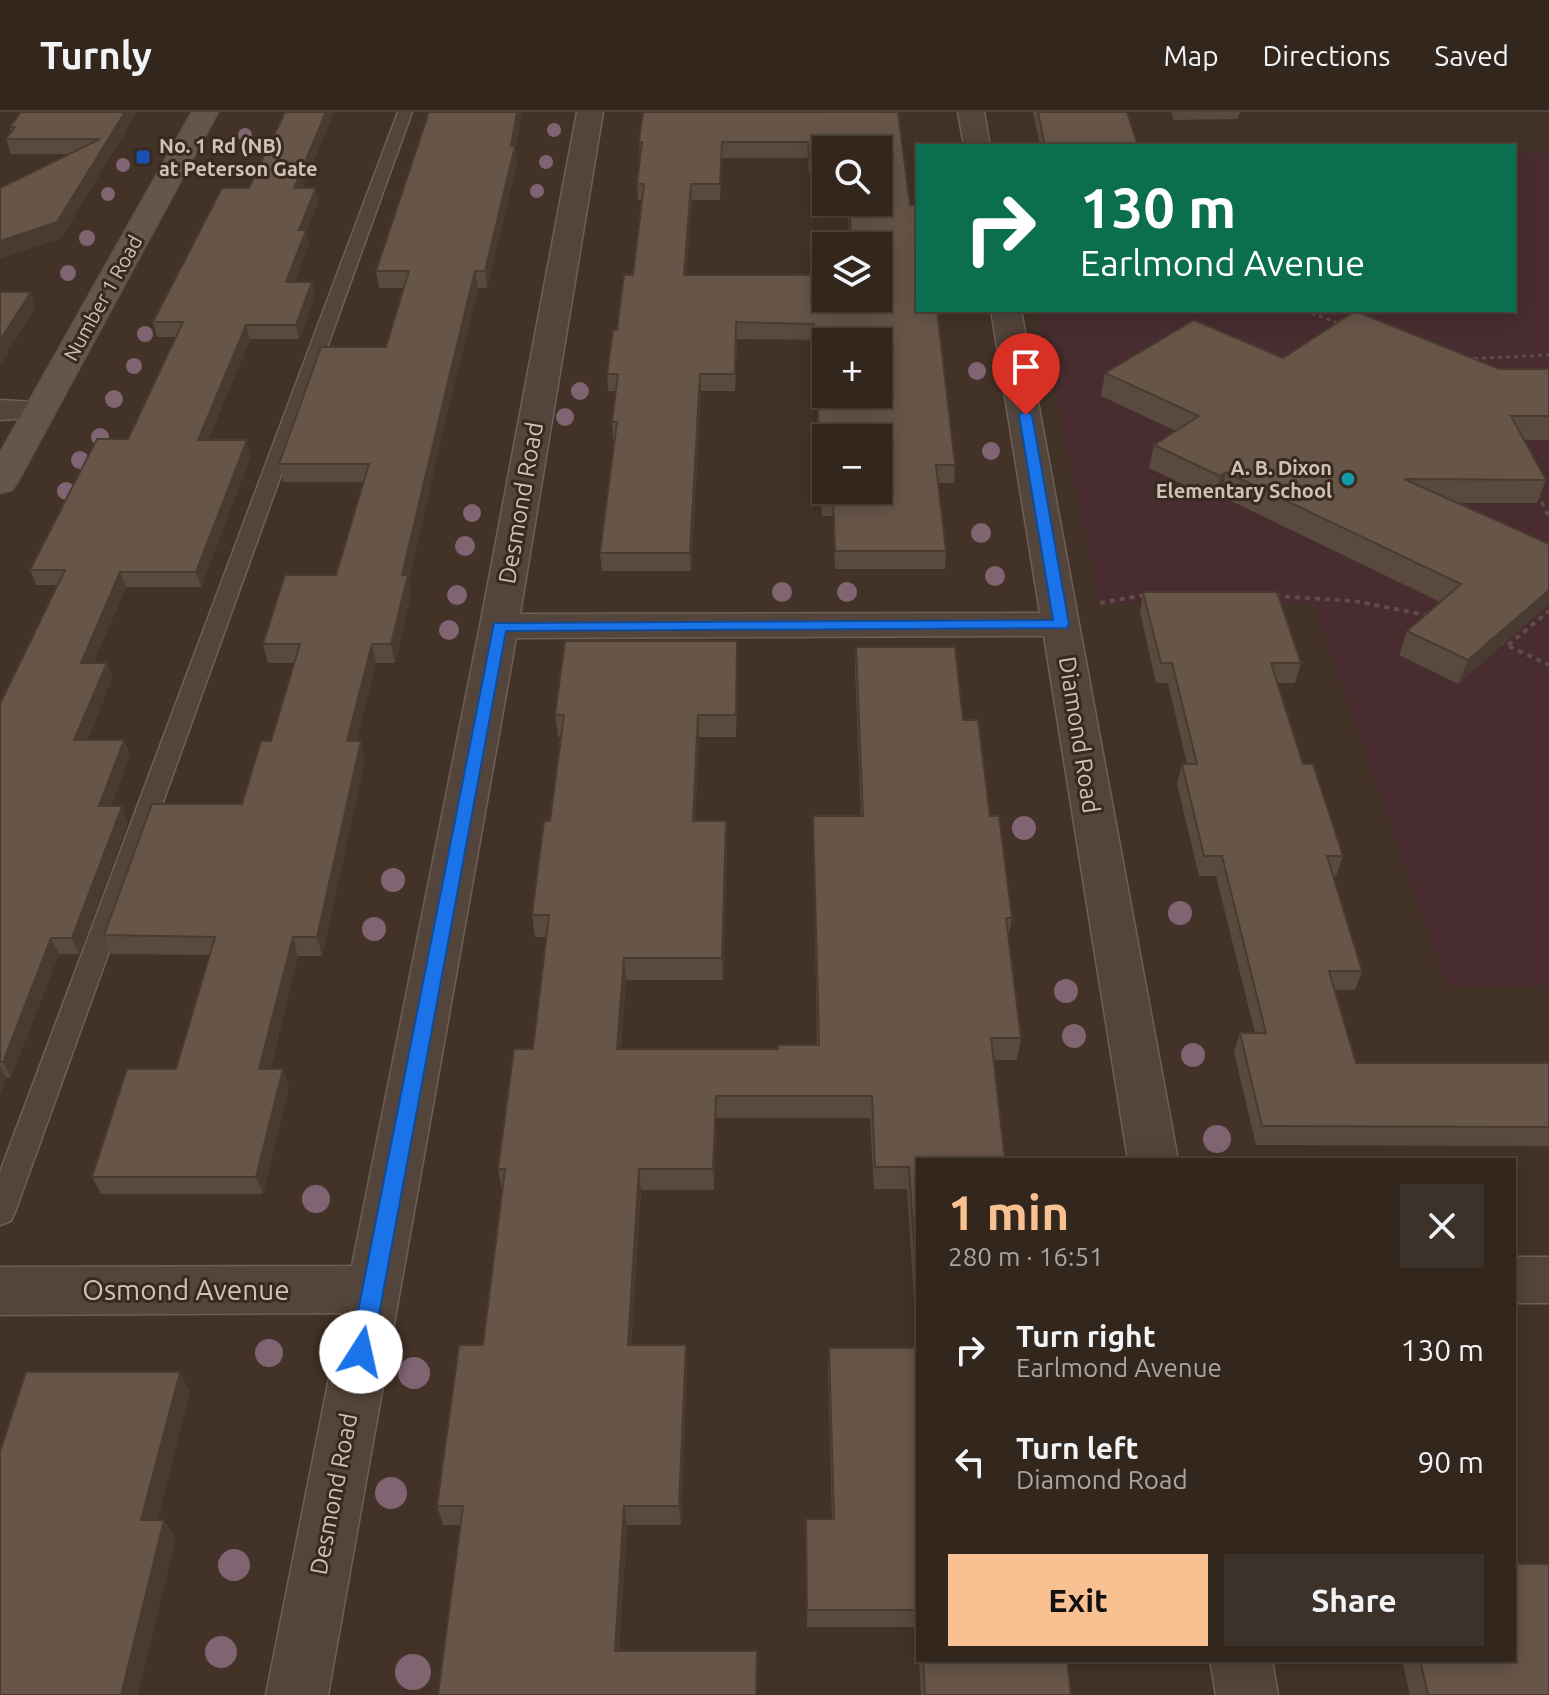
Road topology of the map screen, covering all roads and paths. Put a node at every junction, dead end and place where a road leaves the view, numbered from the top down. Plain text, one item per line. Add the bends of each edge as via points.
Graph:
1 (205, 112) edge
2 (405, 112) edge
3 (590, 112) edge
4 (971, 112) edge
5 (977, 144) edge
6 (1006, 312) edge
7 (1309, 312) edge
8 (1355, 330) edge
9 (1549, 355) edge
10 (1454, 360) edge
11 (0, 410) edge
12 (40, 410) junction
13 (0, 483) edge
14 (1535, 491) edge
15 (1549, 517) edge
16 (1159, 594) edge
17 (1271, 596) edge
18 (1549, 611) edge
19 (1440, 619) edge
20 (1061, 624) junction
21 (499, 626) junction
22 (1494, 639) edge
23 (1508, 645) junction
24 (1549, 665) edge
25 (1153, 1158) edge
26 (0, 1212) edge
27 (1516, 1280) edge
28 (1549, 1280) edge
29 (373, 1289) junction
30 (0, 1291) edge
31 (1241, 1662) edge
32 (297, 1695) edge
33 (1247, 1695) edge

1 - 12 main road, Number 1 Road
2 - 26 lane
3 - 21 street, Desmond Road
4 - 5 street
6 - 20 street, Diamond Road
7 - 8 path
9 - 10 path
11 - 12 street
12 - 13 main road, Number 1 Road
14 - 15 path
16 - 20 path via 1091,604
17 - 19 path via 1319,597
18 - 23 path
20 - 21 street
20 - 25 street, Diamond Road
21 - 29 street, Desmond Road
22 - 23 path
23 - 24 path
27 - 28 street
29 - 30 street, Osmond Avenue
29 - 32 street, Desmond Road
31 - 33 street

